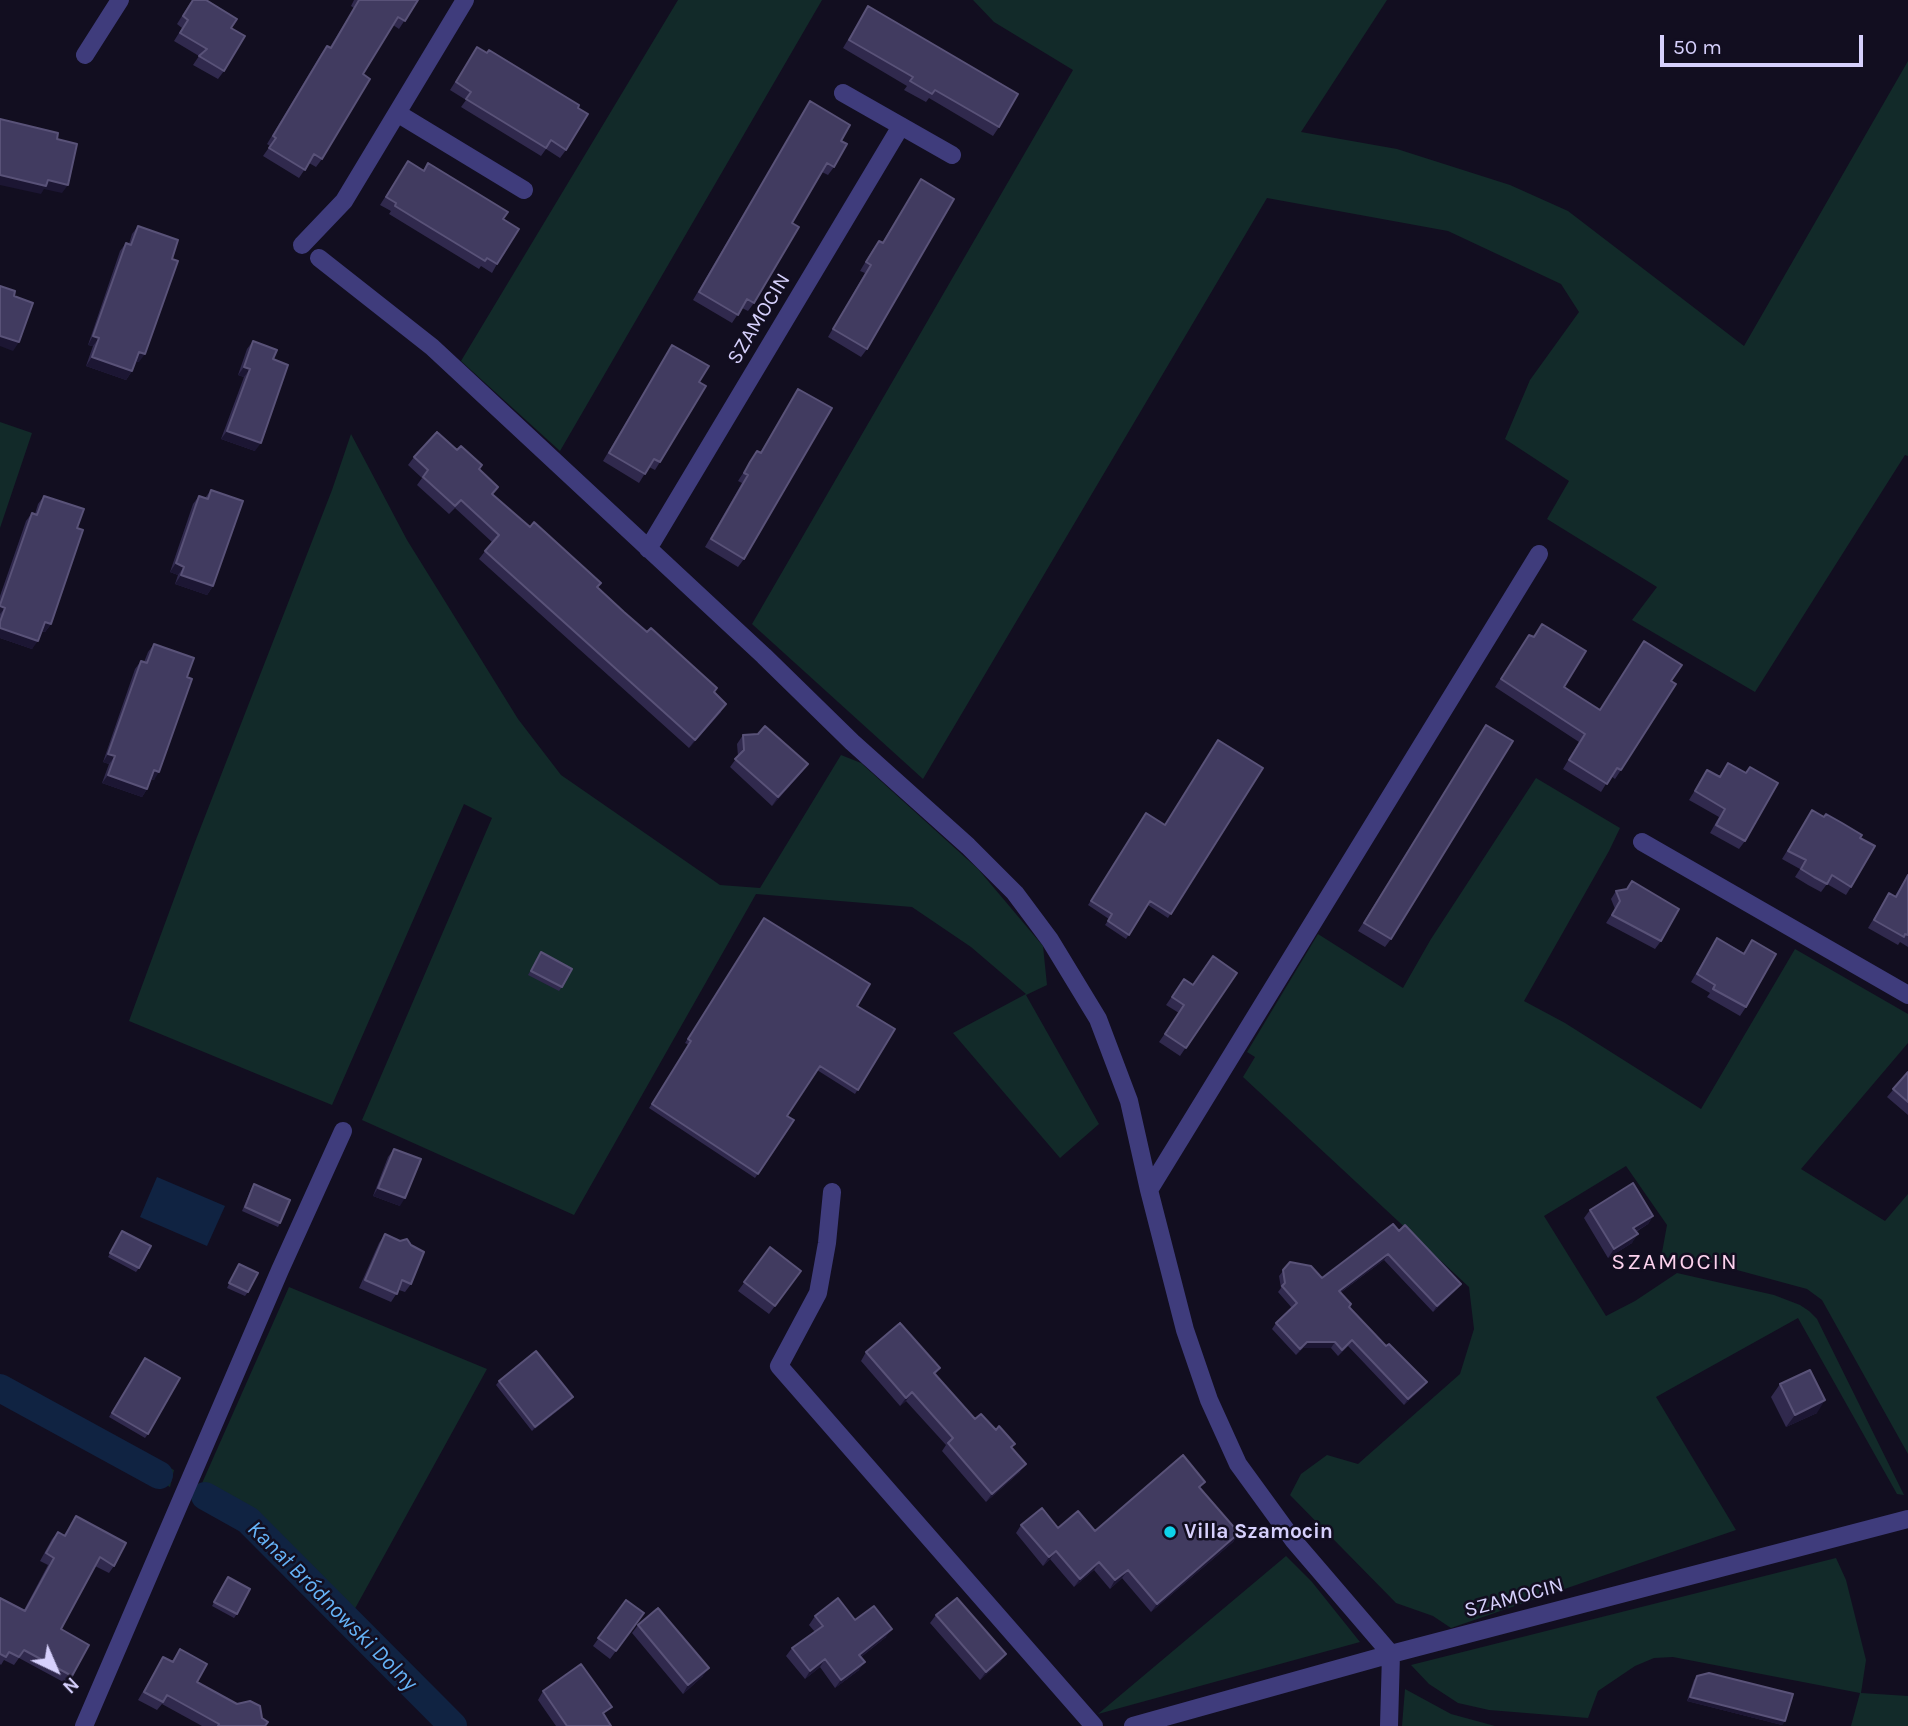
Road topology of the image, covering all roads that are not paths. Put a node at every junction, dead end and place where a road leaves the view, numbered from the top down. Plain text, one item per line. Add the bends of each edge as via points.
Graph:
1 (120, 0) edge
2 (465, 0) edge
3 (85, 55) dead end
4 (843, 93) dead end
5 (397, 113) junction
6 (901, 126) junction
7 (952, 155) dead end
8 (523, 190) dead end
9 (302, 245) dead end
10 (319, 258) dead end
11 (653, 543) junction
12 (1539, 554) dead end
13 (1642, 842) dead end
14 (1908, 995) edge
15 (344, 1131) dead end
16 (1149, 1190) junction
17 (832, 1192) dead end
18 (1908, 1519) edge
19 (1391, 1654) junction
20 (84, 1726) edge
21 (1094, 1726) edge
22 (1133, 1726) edge
23 (1389, 1726) edge

1 - 3 street
2 - 5 street
4 - 6 street
5 - 8 street
5 - 9 street via 337,211
6 - 7 street
6 - 11 street, SZAMOCIN
10 - 11 street via 432,347
11 - 16 street via 852,742 1015,893 1098,1019 1129,1101
12 - 16 street
13 - 14 street
15 - 20 street
16 - 19 street via 1185,1330 1238,1464 1294,1541
17 - 21 street via 818,1293 779,1366
18 - 19 street, SZAMOCIN
19 - 22 street, SZAMOCIN
19 - 23 street

